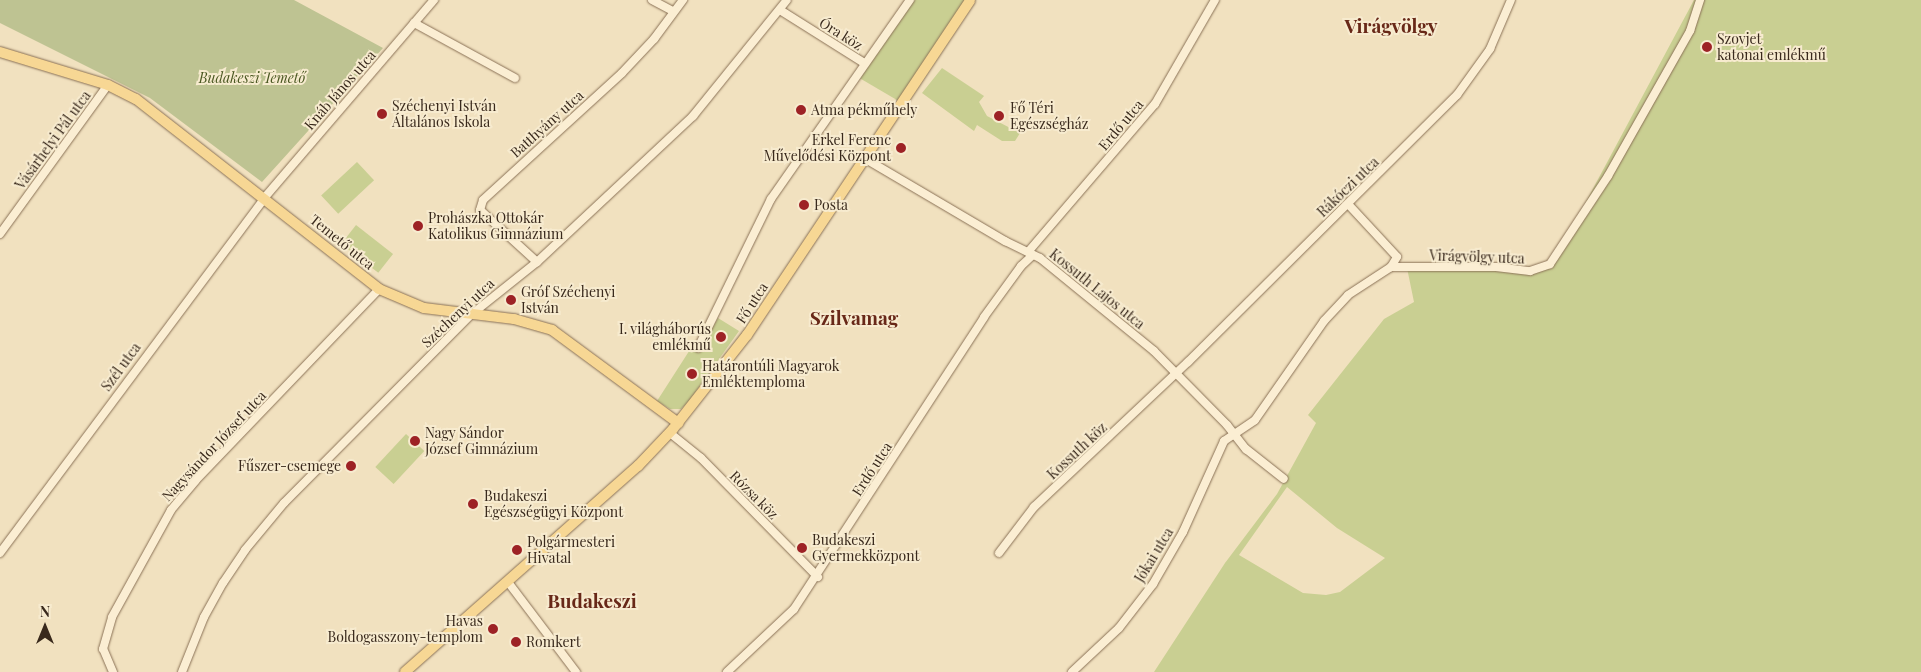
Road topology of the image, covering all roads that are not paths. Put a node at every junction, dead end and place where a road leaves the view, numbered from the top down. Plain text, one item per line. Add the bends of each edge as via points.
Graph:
1 (434, 0) edge
2 (652, 0) edge
3 (683, 0) edge
4 (787, 0) edge
5 (910, 0) edge
6 (970, 0) edge
7 (1214, 0) edge
8 (1510, 0) edge
9 (1700, 0) edge
10 (780, 10) junction
11 (673, 11) junction
12 (414, 23) junction
13 (0, 52) edge
14 (864, 63) junction
15 (515, 78) dead end
16 (108, 84) junction
17 (864, 158) junction
18 (265, 197) junction
19 (1348, 204) junction
20 (0, 234) edge
21 (1028, 252) junction
22 (537, 262) junction
23 (1021, 266) junction
24 (1390, 267) junction
25 (379, 289) junction
26 (472, 314) junction
27 (698, 348) dead end
28 (1177, 373) junction
29 (678, 423) junction
30 (670, 433) junction
31 (1234, 434) junction
32 (1284, 479) dead end
33 (0, 553) edge
34 (999, 553) dead end
35 (818, 577) junction
36 (508, 582) junction
37 (113, 672) edge
38 (182, 672) edge
39 (405, 672) edge
40 (576, 672) edge
41 (727, 672) edge
42 (1072, 672) edge

1 - 12 street, Knáb János utca
2 - 11 street
3 - 11 street, Batthyány utca
4 - 10 street, Széchenyi utca
5 - 14 street, Fő utca
6 - 17 main road, Fő utca
7 - 21 street, Erdő utca via 1155,104
8 - 19 street, Rákóczi utca via 1490,49 1468,81
9 - 24 street, Virágvölgy utca via 1690,31 1603,184 1550,264 1530,271 1496,267
10 - 14 street, Óra köz
10 - 22 street, Széchenyi utca via 693,116
11 - 22 street, Batthyány utca via 654,40 622,73 483,200 480,210
12 - 15 street
12 - 18 street, Knáb János utca
13 - 16 main road, Temető utca
14 - 27 street, Fő utca via 771,199
16 - 18 main road, Temető utca via 158,115
16 - 20 street, Vásárhelyi Pál utca
17 - 21 street, Kossuth Lajos utca
17 - 29 main road, Fő utca via 747,335
18 - 25 main road, Temető utca
18 - 33 street, Szél utca
19 - 24 street via 1397,257
19 - 28 street, Rákóczi utca
21 - 23 street
21 - 23 street, Erdő utca
21 - 28 street, Kossuth Lajos utca via 1134,334
22 - 26 street, Széchenyi utca
23 - 35 street, Erdő utca via 984,317
24 - 31 street via 1348,295 1324,321 1274,398 1249,426
25 - 26 main road, Temető utca via 424,308
25 - 37 street, Nagysándor József utca via 171,510 109,624 103,649
26 - 29 main road, Temető utca via 514,319 552,330
26 - 38 street, Széchenyi utca via 284,503 244,550 204,617
28 - 31 street, Kossuth Lajos utca
28 - 34 street, Kossuth köz via 1034,507
29 - 30 main road, Fő utca
30 - 35 street, Rózsa köz via 701,458
30 - 36 main road, Fő utca via 638,466
31 - 32 street, Kossuth Lajos utca via 1246,449
31 - 42 street, Jókai utca via 1224,441 1183,532 1153,584 1120,628
35 - 41 street, Erdő utca via 771,634
36 - 39 main road, Fő utca
36 - 40 street

